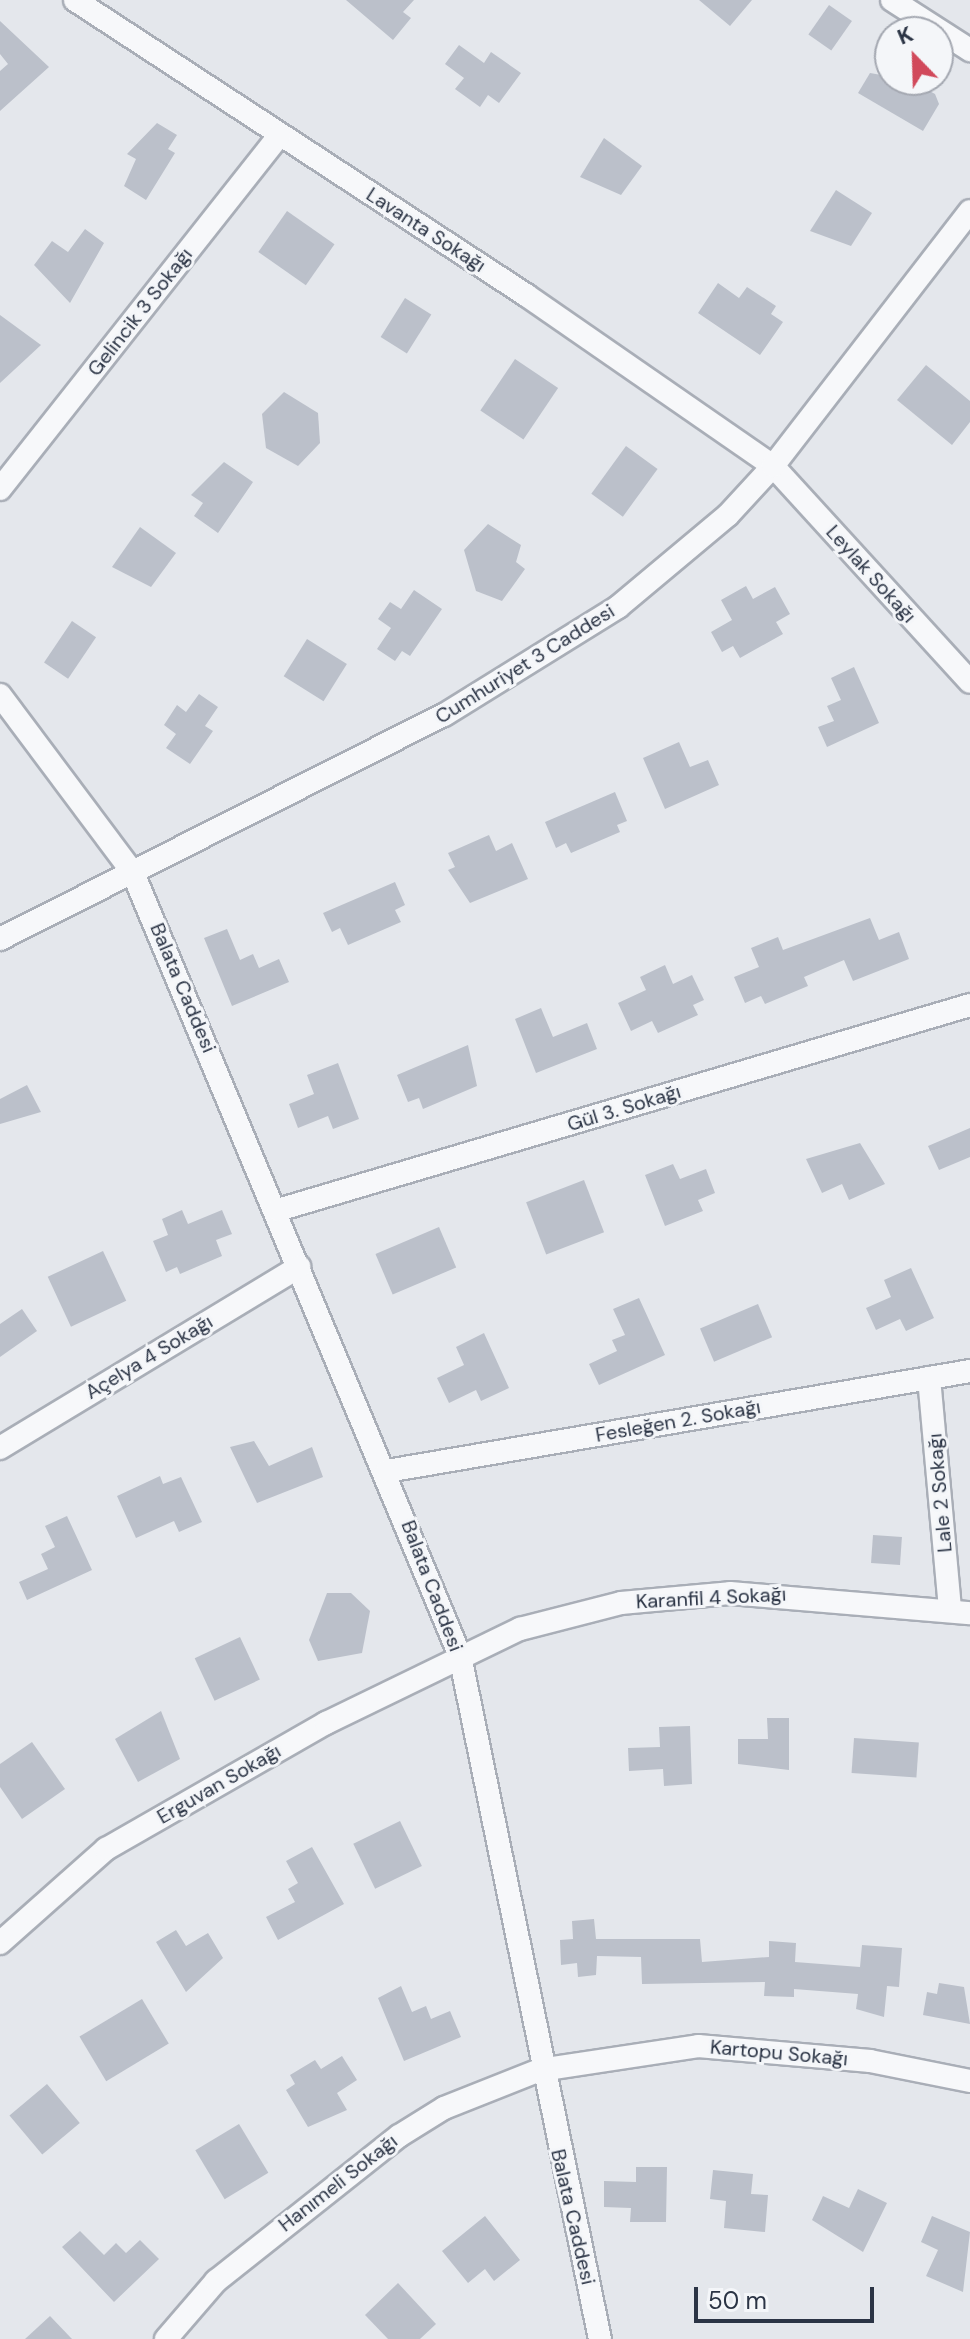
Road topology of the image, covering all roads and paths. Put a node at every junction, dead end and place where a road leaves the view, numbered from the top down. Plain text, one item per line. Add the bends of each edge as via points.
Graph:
1 (75, 0) edge
2 (892, 0) edge
3 (970, 50) edge
4 (279, 136) junction
5 (970, 211) edge
6 (773, 466) junction
7 (0, 489) edge
8 (970, 682) edge
9 (0, 695) edge
10 (133, 873) junction
11 (0, 939) edge
12 (970, 1005) edge
13 (278, 1210) junction
14 (299, 1267) junction
15 (970, 1371) edge
16 (929, 1378) junction
17 (0, 1448) edge
18 (387, 1471) junction
19 (960, 1611) edge
20 (460, 1656) junction
21 (0, 1943) edge
22 (540, 2070) junction
23 (970, 2081) edge
24 (166, 2339) edge
25 (600, 2339) edge

1 - 4 street, Lavanta Sokağı
2 - 3 street
4 - 6 street, Lavanta Sokağı
4 - 7 street, Gelincik 3 Sokağı
5 - 6 street, Cumhuriyet 3 Caddesi
6 - 8 street, Leylak Sokağı
6 - 10 street, Cumhuriyet 3 Caddesi via 728,515 562,646 444,715
9 - 10 street, Balata Caddesi
10 - 11 street, Cumhuriyet 3 Caddesi
10 - 13 street, Balata Caddesi
12 - 13 street, Gül 3. Sokağı
13 - 14 street, Balata Caddesi
14 - 17 street, Açelya 4 Sokağı
14 - 18 street, Balata Caddesi
15 - 16 street, Fesleğen 2. Sokağı
16 - 18 street, Fesleğen 2. Sokağı
16 - 19 street, Lale 2 Sokağı
18 - 20 street, Balata Caddesi
19 - 20 street, Karanfil 4 Sokağı via 808,1595 656,1599 576,1612
20 - 21 street, Erguvan Sokağı via 106,1849
20 - 22 street, Balata Caddesi
22 - 23 street, Kartopu Sokağı via 698,2046 870,2061
22 - 24 street, Hanımeli Sokağı via 444,2108 399,2136 216,2281
22 - 25 street, Balata Caddesi

